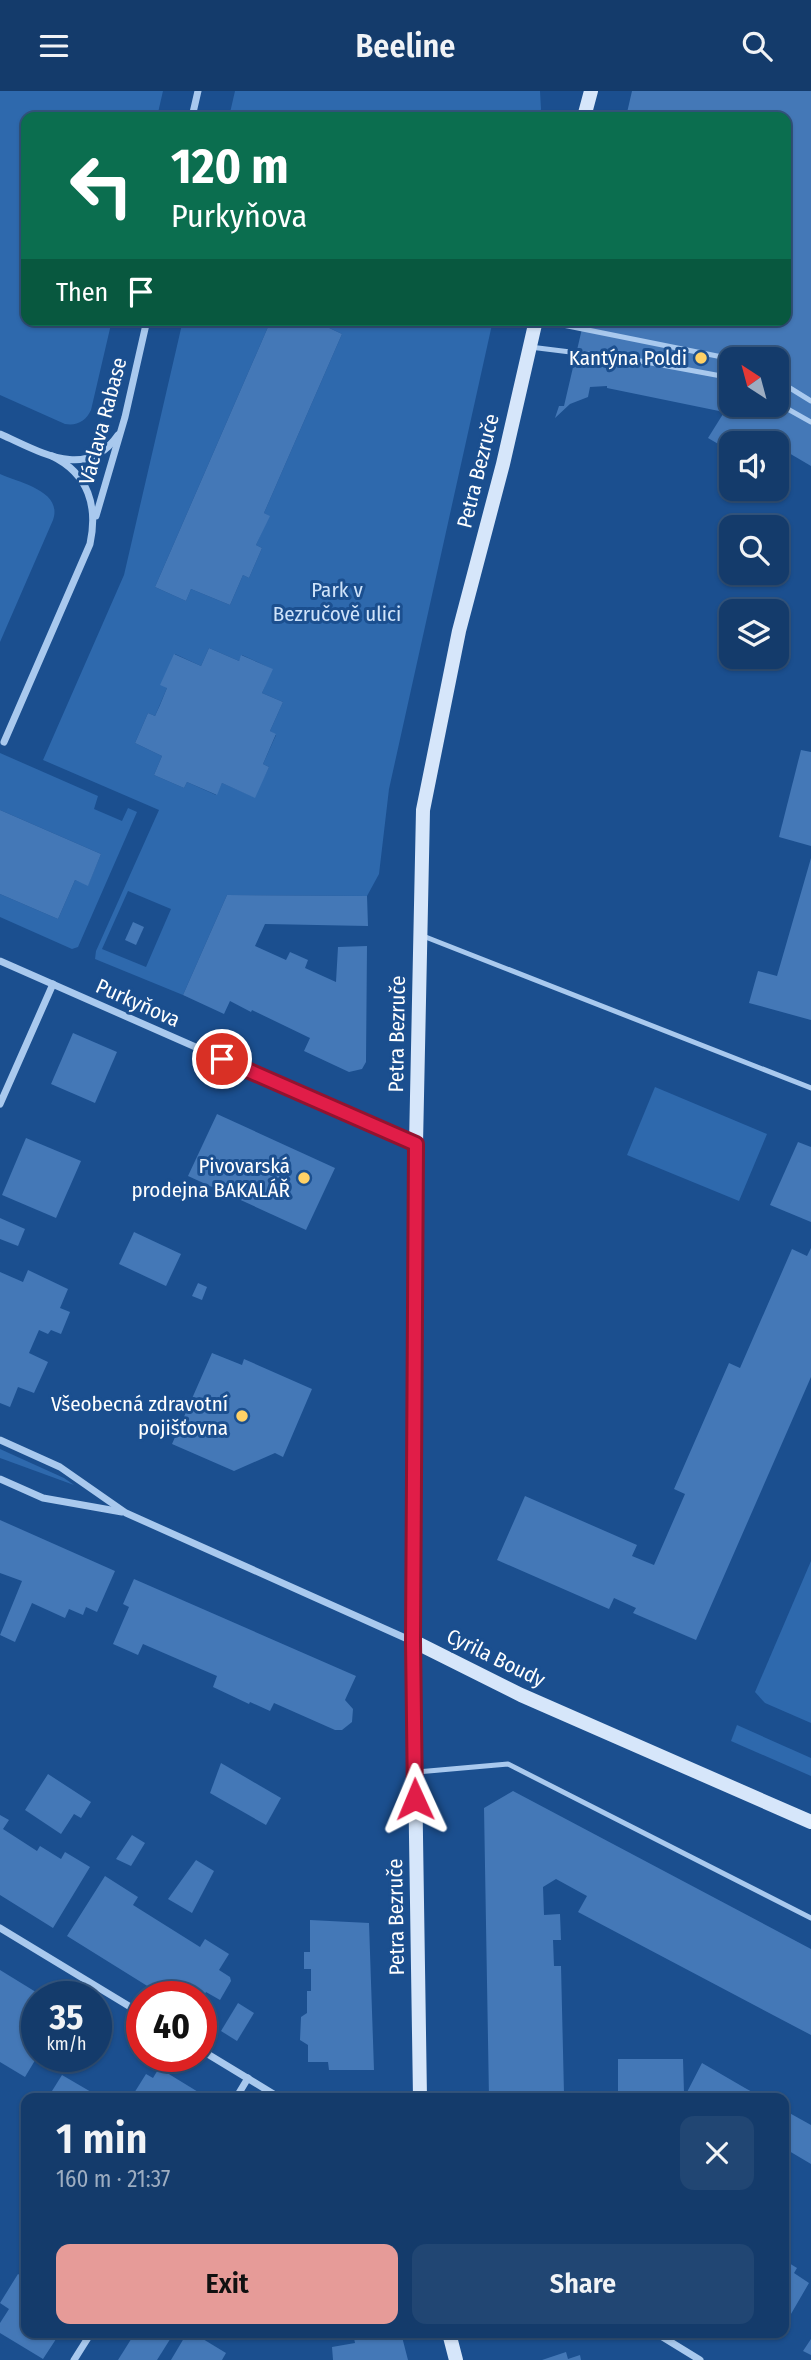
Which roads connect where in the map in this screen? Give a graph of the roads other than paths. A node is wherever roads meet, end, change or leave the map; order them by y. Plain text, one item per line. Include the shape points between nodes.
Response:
1 (198, 91) edge
2 (590, 91) edge
3 (193, 112) edge
4 (585, 112) edge
5 (146, 326) edge
6 (535, 326) edge
7 (567, 326) edge
8 (530, 347) junction
9 (719, 356) edge
10 (719, 376) edge
11 (789, 387) edge
12 (811, 401) edge
13 (789, 410) edge
14 (811, 422) edge
15 (121, 428) junction
16 (0, 433) edge
17 (52, 456) junction
18 (93, 530) junction
19 (4, 742) dead end
20 (419, 935) junction
21 (0, 961) edge
22 (52, 984) junction
23 (811, 1088) edge
24 (0, 1104) edge
25 (416, 1144) junction
26 (0, 1440) edge
27 (0, 1479) edge
28 (126, 1513) junction
29 (413, 1641) junction
30 (415, 1772) junction
31 (811, 1822) edge
32 (811, 1918) edge
33 (0, 1928) edge
34 (126, 2004) edge
35 (217, 2060) edge
36 (248, 2078) junction
37 (239, 2093) edge
38 (272, 2093) edge
39 (420, 2093) edge
40 (88, 2338) edge
41 (450, 2338) edge
42 (664, 2338) edge
43 (74, 2360) edge
44 (456, 2360) edge
45 (700, 2360) edge

1 - 3 street
2 - 4 street
5 - 15 street, Václava Rabase
6 - 8 street, Petra Bezruče
7 - 9 lane
8 - 10 lane
8 - 20 street, Petra Bezruče via 459,631 424,810
11 - 12 lane
13 - 14 lane
15 - 17 street via 108,447 90,458 71,461
15 - 18 street, Václava Rabase
16 - 17 street
17 - 18 street, Václava Rabase via 69,466 88,489
18 - 19 street, Václava Rabase
20 - 23 lane
20 - 25 street, Petra Bezruče
21 - 22 street, Purkyňova
22 - 24 street
22 - 25 street, Purkyňova
25 - 29 street, Petra Bezruče
26 - 28 street, Cyrila Boudy via 60,1467
27 - 28 street, Cyrila Boudy via 43,1498
28 - 29 street, Cyrila Boudy
29 - 30 street, Petra Bezruče
29 - 31 street, Cyrila Boudy via 521,1695
30 - 32 lane via 508,1764
30 - 39 street, Petra Bezruče
33 - 34 street
35 - 36 street
36 - 37 street
36 - 38 street
40 - 43 street
41 - 44 street
42 - 45 street

